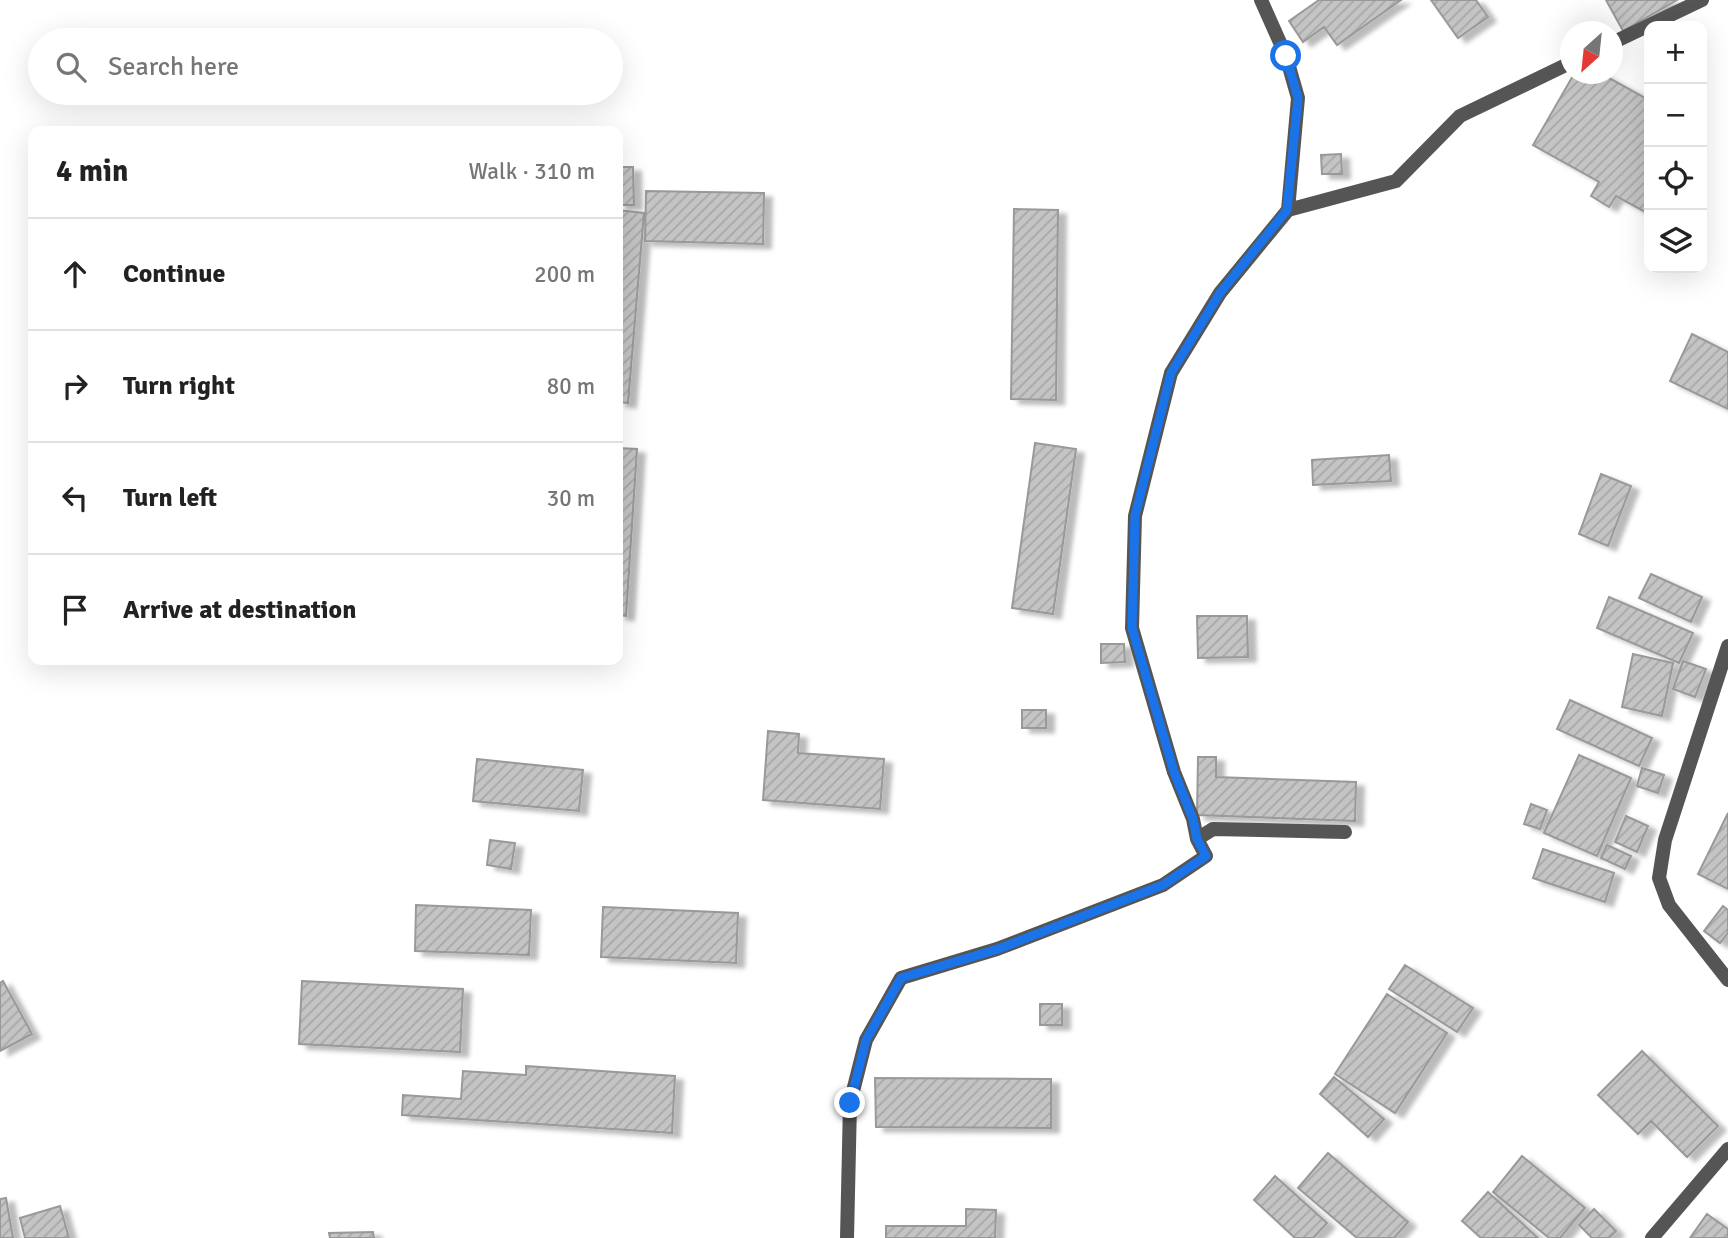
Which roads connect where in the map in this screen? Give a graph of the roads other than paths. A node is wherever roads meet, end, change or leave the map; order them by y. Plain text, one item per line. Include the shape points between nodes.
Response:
1 (1261, 0) edge
2 (1702, 0) edge
3 (1623, 38) edge
4 (1560, 68) edge
5 (1287, 210) junction
6 (1728, 646) edge
7 (1345, 832) dead end
8 (1197, 839) junction
9 (1728, 980) edge
10 (1725, 1159) edge
11 (847, 1238) edge
12 (1652, 1238) edge

1 - 5 street via 1286,56 1298,98
2 - 3 street
4 - 5 street via 1460,116 1396,181
5 - 8 street via 1220,293 1171,373 1135,516 1132,628
6 - 9 street via 1665,840 1659,878 1669,905
7 - 8 street via 1213,829
8 - 11 street via 1206,856 1163,885 998,949 901,978 866,1040 850,1103
10 - 12 street

